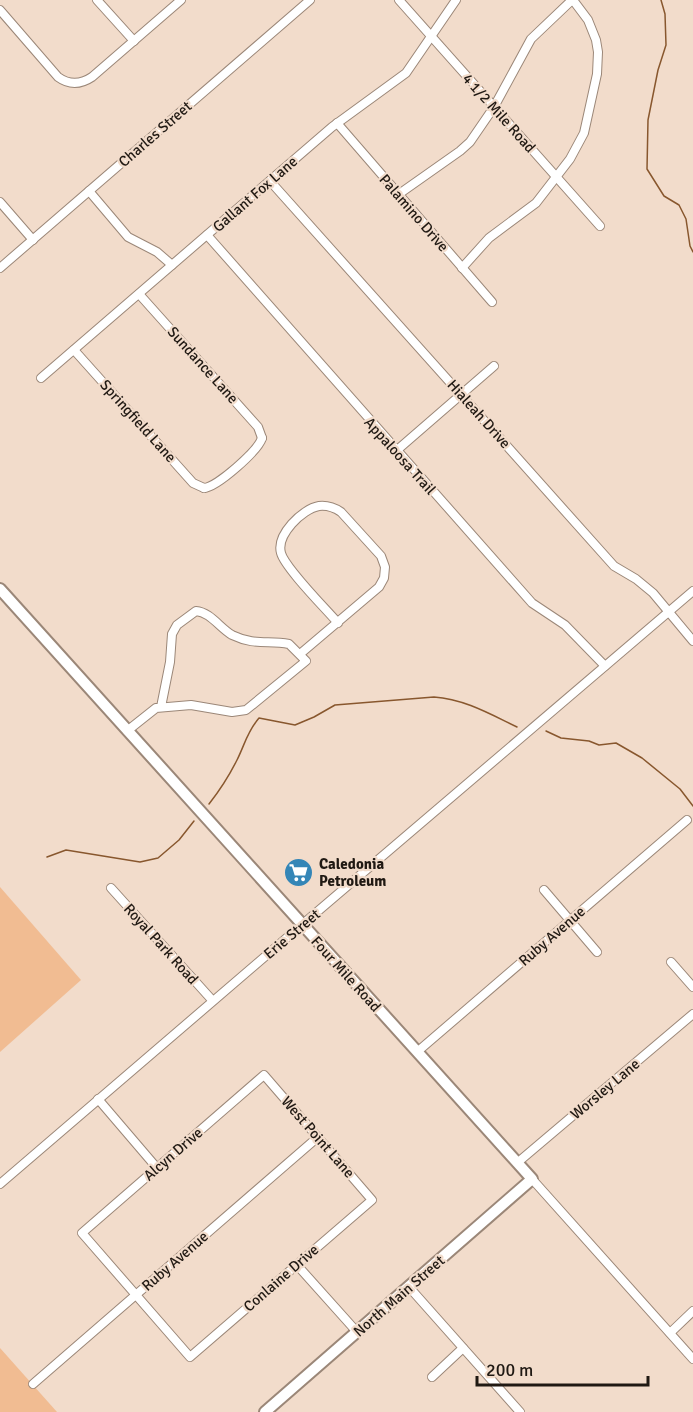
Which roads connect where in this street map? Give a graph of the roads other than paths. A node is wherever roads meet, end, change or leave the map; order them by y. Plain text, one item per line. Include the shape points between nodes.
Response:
1 (97, 0) edge
2 (181, 0) edge
3 (310, 0) edge
4 (399, 0) edge
5 (456, 0) edge
6 (572, 0) edge
7 (0, 10) edge
8 (431, 36) junction
9 (134, 41) junction
10 (494, 107) junction
11 (337, 123) junction
12 (556, 177) junction
13 (270, 180) junction
14 (89, 191) junction
15 (399, 195) junction
16 (0, 202) edge
17 (600, 226) dead end
18 (207, 235) junction
19 (33, 240) junction
20 (172, 265) junction
21 (0, 268) edge
22 (462, 268) junction
23 (139, 294) junction
24 (492, 302) dead end
25 (74, 350) junction
26 (494, 366) dead end
27 (41, 378) dead end
28 (461, 395) junction
29 (396, 451) junction
30 (204, 492) joint
31 (0, 590) edge
32 (693, 591) edge
33 (669, 612) junction
34 (338, 623) junction
35 (693, 641) edge
36 (303, 658) junction
37 (605, 666) junction
38 (161, 707) junction
39 (127, 730) junction
40 (687, 819) dead end
41 (111, 888) dead end
42 (543, 890) dead end
43 (570, 921) junction
44 (302, 926) junction
45 (597, 952) dead end
46 (671, 962) dead end
47 (693, 987) edge
48 (212, 1000) junction
49 (693, 1014) edge
50 (417, 1052) junction
51 (264, 1075) joint
52 (98, 1099) junction
53 (318, 1137) junction
54 (517, 1163) junction
55 (157, 1168) junction
56 (532, 1179) junction
57 (0, 1184) edge
58 (372, 1200) joint
59 (297, 1264) junction
60 (409, 1287) junction
61 (136, 1295) junction
62 (693, 1311) edge
63 (357, 1332) junction
64 (670, 1333) junction
65 (463, 1348) junction
66 (693, 1359) edge
67 (432, 1377) dead end
68 (33, 1384) dead end
69 (265, 1412) edge
70 (520, 1412) edge

1 - 9 street
2 - 9 street
3 - 14 street, Charles Street
4 - 8 street, 4 1/2 Mile Road
5 - 8 street, Gallant Fox Lane
6 - 10 street via 531,39
6 - 12 street via 593,31 598,64 584,133
7 - 9 street via 53,70 70,83 82,83 92,77
8 - 10 street, 4 1/2 Mile Road
8 - 11 street, Gallant Fox Lane via 406,73
10 - 12 street, 4 1/2 Mile Road
10 - 15 street via 460,151
11 - 13 street, Gallant Fox Lane
11 - 15 street, Palamino Drive
12 - 17 street, 4 1/2 Mile Road
12 - 22 street via 536,203 489,238
13 - 18 street, Gallant Fox Lane
13 - 28 street, Hialeah Drive
14 - 19 street, Charles Street
14 - 20 street via 128,237
15 - 22 street, Palamino Drive
16 - 19 street
18 - 20 street, Gallant Fox Lane
18 - 29 street, Appaloosa Trail
19 - 21 street, Charles Street
20 - 23 street, Gallant Fox Lane
22 - 24 street, Palamino Drive
23 - 25 street, Gallant Fox Lane
23 - 30 street, Sundance Lane via 266,439
25 - 27 street, Gallant Fox Lane
25 - 30 street, Springfield Lane
26 - 28 street
28 - 29 street
28 - 33 street, Hialeah Drive via 614,566 644,584
29 - 37 street, Appaloosa Trail via 532,603 565,625
31 - 39 main road, Four Mile Road
32 - 33 street, Erie Street
33 - 35 street, Hialeah Drive
33 - 37 street, Erie Street
34 - 34 street via 379,587 385,567 381,556 341,512 322,506 308,511 285,532 280,549 286,562
34 - 36 street
36 - 38 street via 246,710 232,712 191,705
36 - 38 street via 289,644 241,639 208,615 192,613 172,634 171,662
37 - 44 street, Erie Street
38 - 39 street via 151,710
39 - 44 main road, Four Mile Road
40 - 43 street, Ruby Avenue
41 - 48 street, Royal Park Road
42 - 43 street
43 - 45 street
43 - 50 street, Ruby Avenue
44 - 48 street, Erie Street
44 - 50 main road, Four Mile Road
46 - 47 street
48 - 52 street, Erie Street
49 - 54 street, Worsley Lane
50 - 54 main road, Four Mile Road
51 - 53 street, West Point Lane
51 - 55 street, Alcyn Drive
52 - 55 street
52 - 57 street, Erie Street
53 - 58 street, West Point Lane
53 - 61 street, Ruby Avenue
54 - 56 main road, Four Mile Road
55 - 61 street, Alcyn Drive via 82,1233
56 - 60 main road, North Main Street
56 - 64 street, Four Mile Road
58 - 59 street, Conlaine Drive
59 - 61 street, Conlaine Drive via 190,1357
59 - 63 street
60 - 63 main road, North Main Street
60 - 65 street
61 - 68 street, Ruby Avenue
62 - 64 street
63 - 69 main road, North Main Street
64 - 66 street, Four Mile Road
65 - 67 street
65 - 70 street

